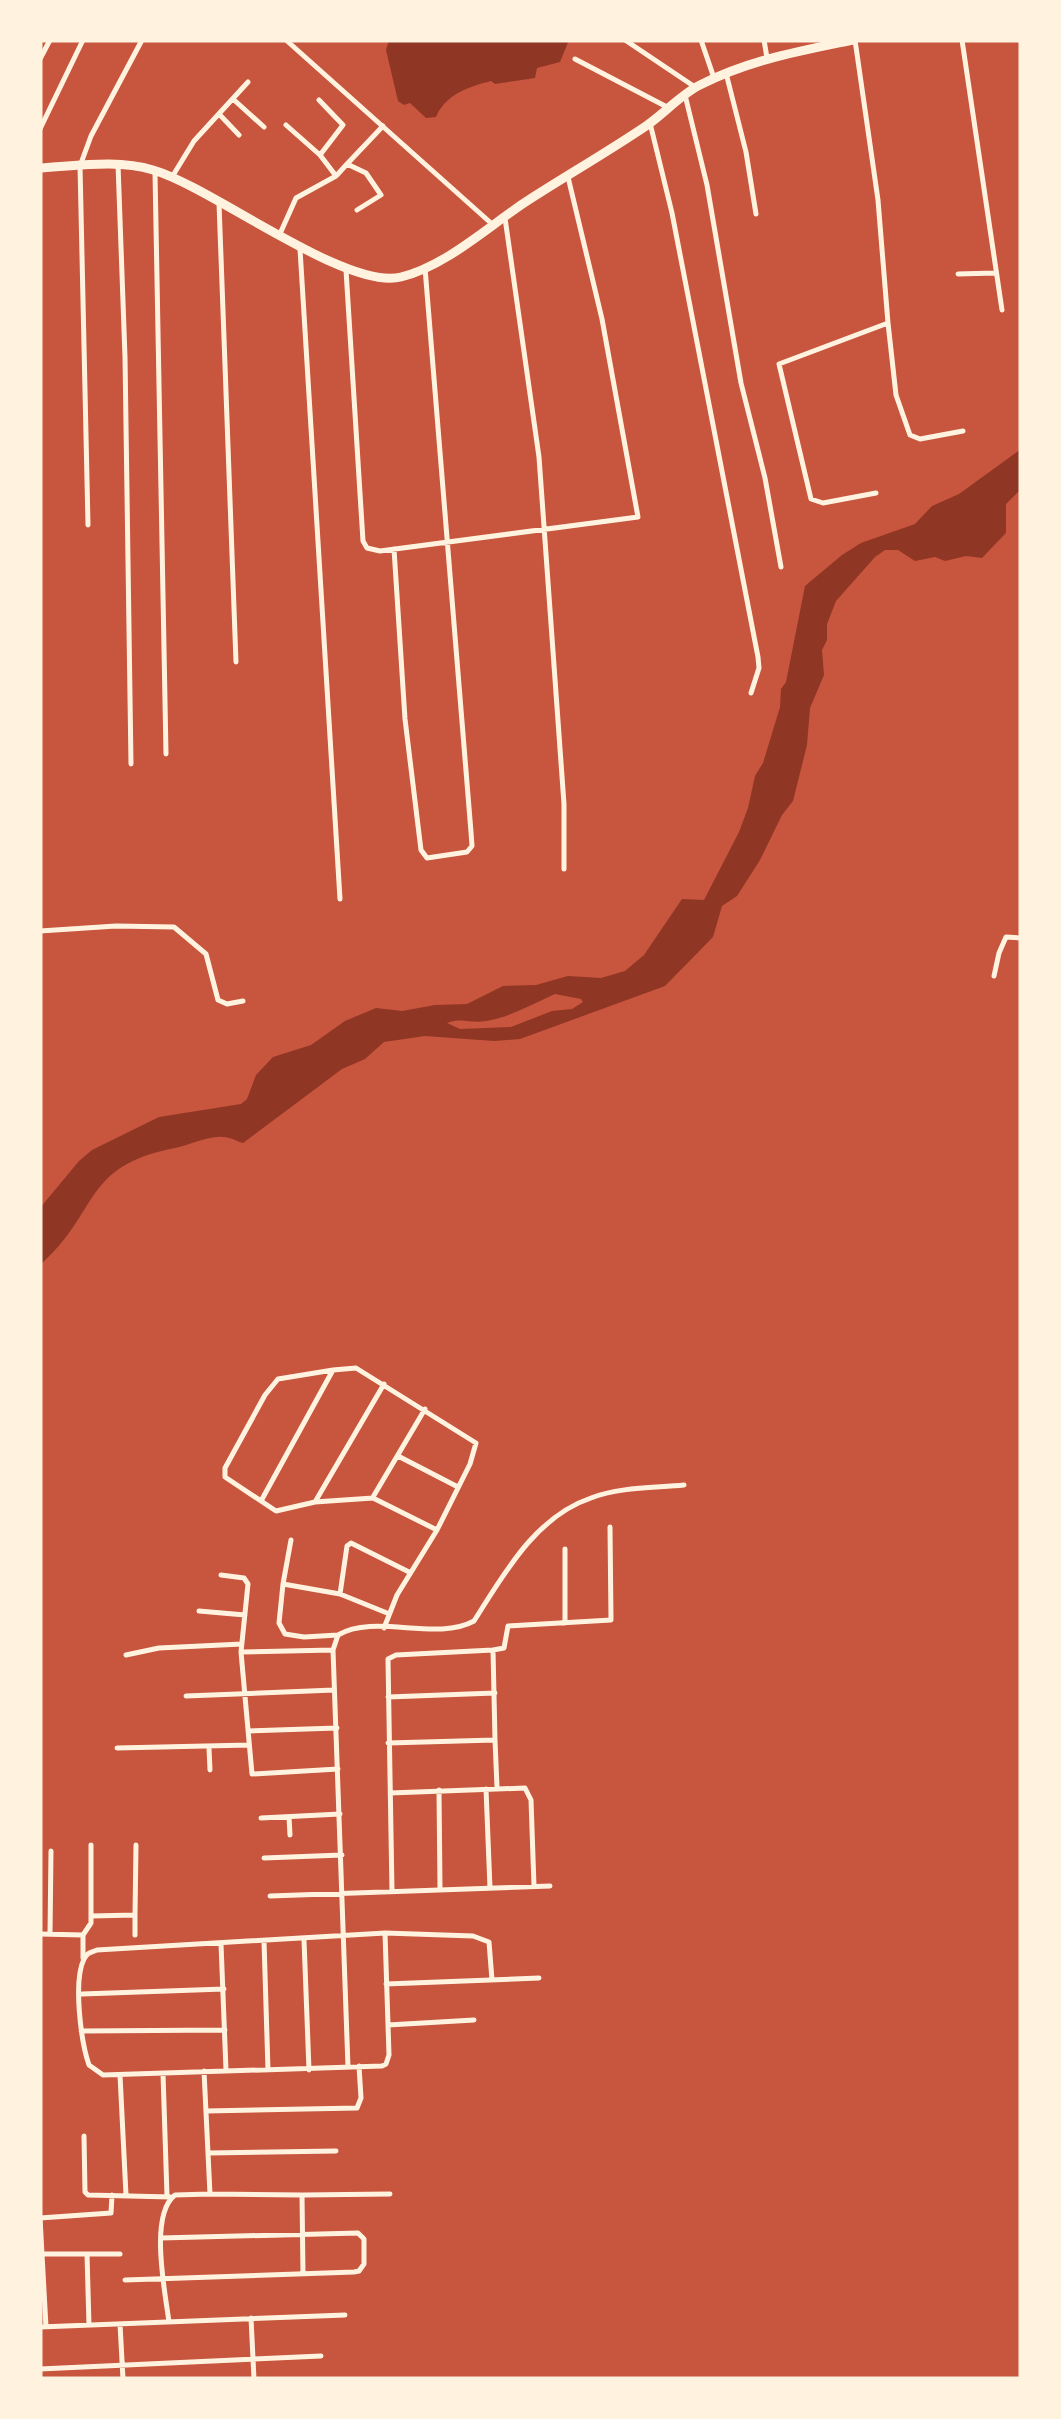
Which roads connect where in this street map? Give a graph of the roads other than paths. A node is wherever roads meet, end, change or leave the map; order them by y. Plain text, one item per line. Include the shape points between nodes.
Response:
1 (50, 40) edge
2 (83, 40) edge
3 (142, 40) edge
4 (286, 40) edge
5 (625, 40) edge
6 (701, 40) edge
7 (764, 40) edge
8 (854, 40) edge
9 (962, 40) edge
10 (767, 58) junction
11 (40, 59) edge
12 (576, 59) dead end
13 (726, 73) junction
14 (714, 78) junction
15 (248, 82) dead end
16 (696, 87) junction
17 (686, 96) junction
18 (233, 99) junction
19 (319, 100) dead end
20 (667, 108) junction
21 (220, 115) junction
22 (650, 123) junction
23 (286, 124) dead end
24 (264, 126) dead end
25 (383, 126) junction
26 (40, 130) edge
27 (239, 135) dead end
28 (320, 156) junction
29 (118, 164) junction
30 (347, 164) junction
31 (80, 166) junction
32 (40, 168) edge
33 (155, 170) junction
34 (336, 176) junction
35 (568, 177) junction
36 (172, 178) junction
37 (219, 203) junction
38 (357, 210) dead end
39 (756, 214) dead end
40 (505, 218) junction
41 (495, 226) junction
42 (279, 237) junction
43 (300, 246) junction
44 (346, 266) junction
45 (425, 268) junction
46 (958, 274) dead end
47 (995, 274) junction
48 (1002, 310) dead end
49 (888, 324) junction
50 (964, 431) dead end
51 (876, 493) dead end
52 (88, 525) dead end
53 (545, 530) junction
54 (450, 542) junction
55 (394, 549) junction
56 (780, 567) dead end
57 (236, 662) dead end
58 (751, 692) dead end
59 (166, 754) dead end
60 (131, 764) dead end
61 (564, 869) dead end
62 (340, 899) dead end
63 (40, 931) edge
64 (1021, 938) edge
65 (994, 976) dead end
66 (243, 1002) dead end
67 (334, 1370) junction
68 (384, 1384) junction
69 (425, 1409) junction
70 (397, 1456) junction
71 (684, 1485) dead end
72 (458, 1487) junction
73 (373, 1498) junction
74 (261, 1501) junction
75 (315, 1502) junction
76 (610, 1527) dead end
77 (436, 1530) junction
78 (290, 1540) dead end
79 (565, 1549) dead end
80 (409, 1572) junction
81 (221, 1575) dead end
82 (283, 1584) junction
83 (340, 1594) junction
84 (199, 1611) dead end
85 (388, 1613) junction
86 (245, 1615) junction
87 (565, 1624) junction
88 (384, 1628) junction
89 (338, 1635) junction
90 (241, 1648) junction
91 (333, 1650) junction
92 (493, 1650) junction
93 (126, 1655) dead end
94 (334, 1690) junction
95 (243, 1692) junction
96 (494, 1693) junction
97 (186, 1696) dead end
98 (386, 1696) junction
99 (338, 1728) junction
100 (248, 1731) junction
101 (495, 1740) junction
102 (388, 1742) junction
103 (249, 1746) junction
104 (117, 1748) dead end
105 (209, 1748) junction
106 (339, 1769) junction
107 (210, 1770) dead end
108 (497, 1787) junction
109 (486, 1788) junction
110 (438, 1790) junction
111 (390, 1793) junction
112 (340, 1814) junction
113 (289, 1817) junction
114 (261, 1818) dead end
115 (290, 1835) dead end
116 (91, 1845) dead end
117 (136, 1845) dead end
118 (51, 1851) dead end
119 (342, 1855) junction
120 (264, 1858) dead end
121 (534, 1886) junction
122 (550, 1886) dead end
123 (440, 1888) junction
124 (490, 1888) junction
125 (392, 1892) junction
126 (344, 1893) junction
127 (270, 1896) dead end
128 (135, 1915) junction
129 (91, 1916) junction
130 (385, 1933) junction
131 (40, 1934) edge
132 (50, 1934) junction
133 (83, 1934) junction
134 (135, 1935) dead end
135 (343, 1937) junction
136 (304, 1940) junction
137 (264, 1941) junction
138 (220, 1944) junction
139 (83, 1961) junction
140 (539, 1978) dead end
141 (492, 1980) junction
142 (386, 1984) junction
143 (224, 1989) junction
144 (80, 1994) junction
145 (474, 2020) dead end
146 (388, 2025) junction
147 (225, 2030) junction
148 (81, 2031) junction
149 (360, 2066) junction
150 (348, 2067) junction
151 (226, 2070) junction
152 (268, 2070) junction
153 (310, 2070) junction
154 (204, 2071) junction
155 (120, 2074) junction
156 (163, 2074) junction
157 (206, 2111) junction
158 (84, 2136) dead end
159 (336, 2151) dead end
160 (208, 2154) junction
161 (126, 2194) junction
162 (210, 2194) junction
163 (302, 2194) junction
164 (390, 2194) dead end
165 (112, 2196) junction
166 (170, 2197) junction
167 (40, 2218) edge
168 (302, 2234) junction
169 (162, 2238) junction
170 (88, 2254) junction
171 (120, 2254) dead end
172 (41, 2259) edge
173 (303, 2274) junction
174 (162, 2276) junction
175 (124, 2280) dead end
176 (42, 2301) edge
177 (345, 2315) dead end
178 (251, 2318) junction
179 (169, 2322) junction
180 (120, 2324) junction
181 (89, 2325) junction
182 (43, 2327) edge
183 (321, 2356) dead end
184 (253, 2359) junction
185 (122, 2366) junction
186 (40, 2369) edge
187 (123, 2379) edge
188 (254, 2379) edge

1 - 11 street
2 - 26 street
3 - 31 street
4 - 25 street
5 - 16 street
6 - 14 street
7 - 10 street
8 - 10 main road
8 - 49 street
9 - 47 street
10 - 13 main road
12 - 20 street
13 - 14 main road
13 - 39 street
14 - 16 main road
15 - 18 street
16 - 17 main road
17 - 20 main road
17 - 56 street
18 - 21 street
18 - 24 street
19 - 28 street via 343,125
20 - 22 main road
21 - 27 street
21 - 36 street
22 - 35 main road
22 - 58 street via 758,657
23 - 28 street
25 - 30 street
25 - 41 street
28 - 34 street
29 - 31 main road
29 - 33 main road
29 - 60 street
30 - 34 street
30 - 38 street via 366,174 381,195
31 - 32 main road
31 - 52 street
33 - 36 main road
33 - 59 street
34 - 42 street via 296,198
35 - 40 main road
35 - 53 street via 638,517
36 - 37 main road
37 - 42 main road
37 - 57 street
40 - 41 main road
40 - 53 street
41 - 45 main road
42 - 43 main road
43 - 44 main road
43 - 62 street
44 - 45 main road via 388,279
44 - 55 street via 363,542 374,552
45 - 54 street
46 - 47 street
47 - 48 street
49 - 50 street via 896,395 910,436
49 - 51 street via 779,364 811,499 823,503
53 - 54 street
53 - 61 street
54 - 55 street
54 - 55 street via 472,846 430,858 421,850 404,719
63 - 66 street via 174,927 206,954 218,1000
64 - 65 street via 1006,937
67 - 68 street via 356,1368
67 - 74 street
67 - 74 street via 285,1376 265,1395 224,1472
68 - 69 street
68 - 75 street
69 - 70 street
69 - 72 street via 476,1443
70 - 72 street
70 - 73 street
71 - 88 street via 589,1498 557,1517 522,1551 468,1624
72 - 77 street
73 - 75 street
73 - 77 street
74 - 75 street via 281,1512
76 - 87 street via 613,1616
77 - 80 street
78 - 82 street
79 - 87 street
80 - 83 street via 348,1544
80 - 85 street
81 - 86 street via 246,1580
82 - 83 street
82 - 89 street via 279,1623 285,1634
83 - 85 street
84 - 86 street
85 - 88 street
86 - 90 street
87 - 92 street via 508,1626 504,1648
88 - 89 street
89 - 91 street
90 - 91 street
90 - 93 street via 158,1648
90 - 95 street
91 - 94 street
92 - 96 street
92 - 98 street via 391,1657
94 - 95 street
94 - 99 street
95 - 97 street
95 - 100 street
96 - 98 street
96 - 101 street
98 - 102 street
99 - 100 street
99 - 106 street
100 - 103 street
101 - 102 street
101 - 108 street
102 - 111 street
103 - 105 street
103 - 106 street via 252,1774
104 - 105 street
105 - 107 street
106 - 112 street
108 - 109 street
108 - 121 street via 528,1790
109 - 110 street
109 - 124 street
110 - 111 street
110 - 123 street
111 - 125 street
112 - 113 street
112 - 119 street
113 - 114 street
113 - 115 street
116 - 129 street
117 - 128 street
118 - 132 street
119 - 120 street
119 - 126 street
121 - 122 street
121 - 124 street
123 - 124 street
123 - 125 street
125 - 126 street
126 - 127 street
126 - 135 street
128 - 129 street
128 - 134 street
129 - 133 street
130 - 135 street
130 - 141 street via 486,1939
130 - 142 street
131 - 132 street
132 - 133 street
133 - 139 street
135 - 136 street
135 - 150 street
136 - 137 street
136 - 153 street
137 - 138 street
137 - 152 street
138 - 139 street via 97,1950
138 - 143 street
139 - 144 street
140 - 141 street
141 - 142 street
142 - 146 street
143 - 144 street
143 - 147 street
144 - 148 street
145 - 146 street
146 - 149 street via 386,2064
147 - 148 street
147 - 151 street
148 - 155 street via 88,2065 104,2076
149 - 150 street
149 - 157 street via 357,2108
150 - 153 street
151 - 152 street
151 - 154 street
152 - 153 street
154 - 156 street
154 - 157 street
155 - 156 street
155 - 161 street
156 - 166 street
157 - 160 street
158 - 165 street via 85,2192
159 - 160 street
160 - 162 street
161 - 165 street
161 - 166 street
162 - 163 street
162 - 166 street
163 - 164 street
163 - 168 street
165 - 167 street via 112,2212
166 - 169 street via 162,2211
167 - 172 street
168 - 169 street
168 - 173 street
168 - 173 street via 358,2233 365,2242 359,2271
169 - 174 street
170 - 171 street
170 - 172 street
170 - 181 street
172 - 176 street
173 - 174 street
174 - 175 street
174 - 179 street
176 - 182 street
177 - 178 street
178 - 179 street
178 - 184 street
179 - 180 street
180 - 181 street
180 - 185 street
181 - 182 street
183 - 184 street
184 - 185 street
184 - 188 street
185 - 186 street
185 - 187 street

